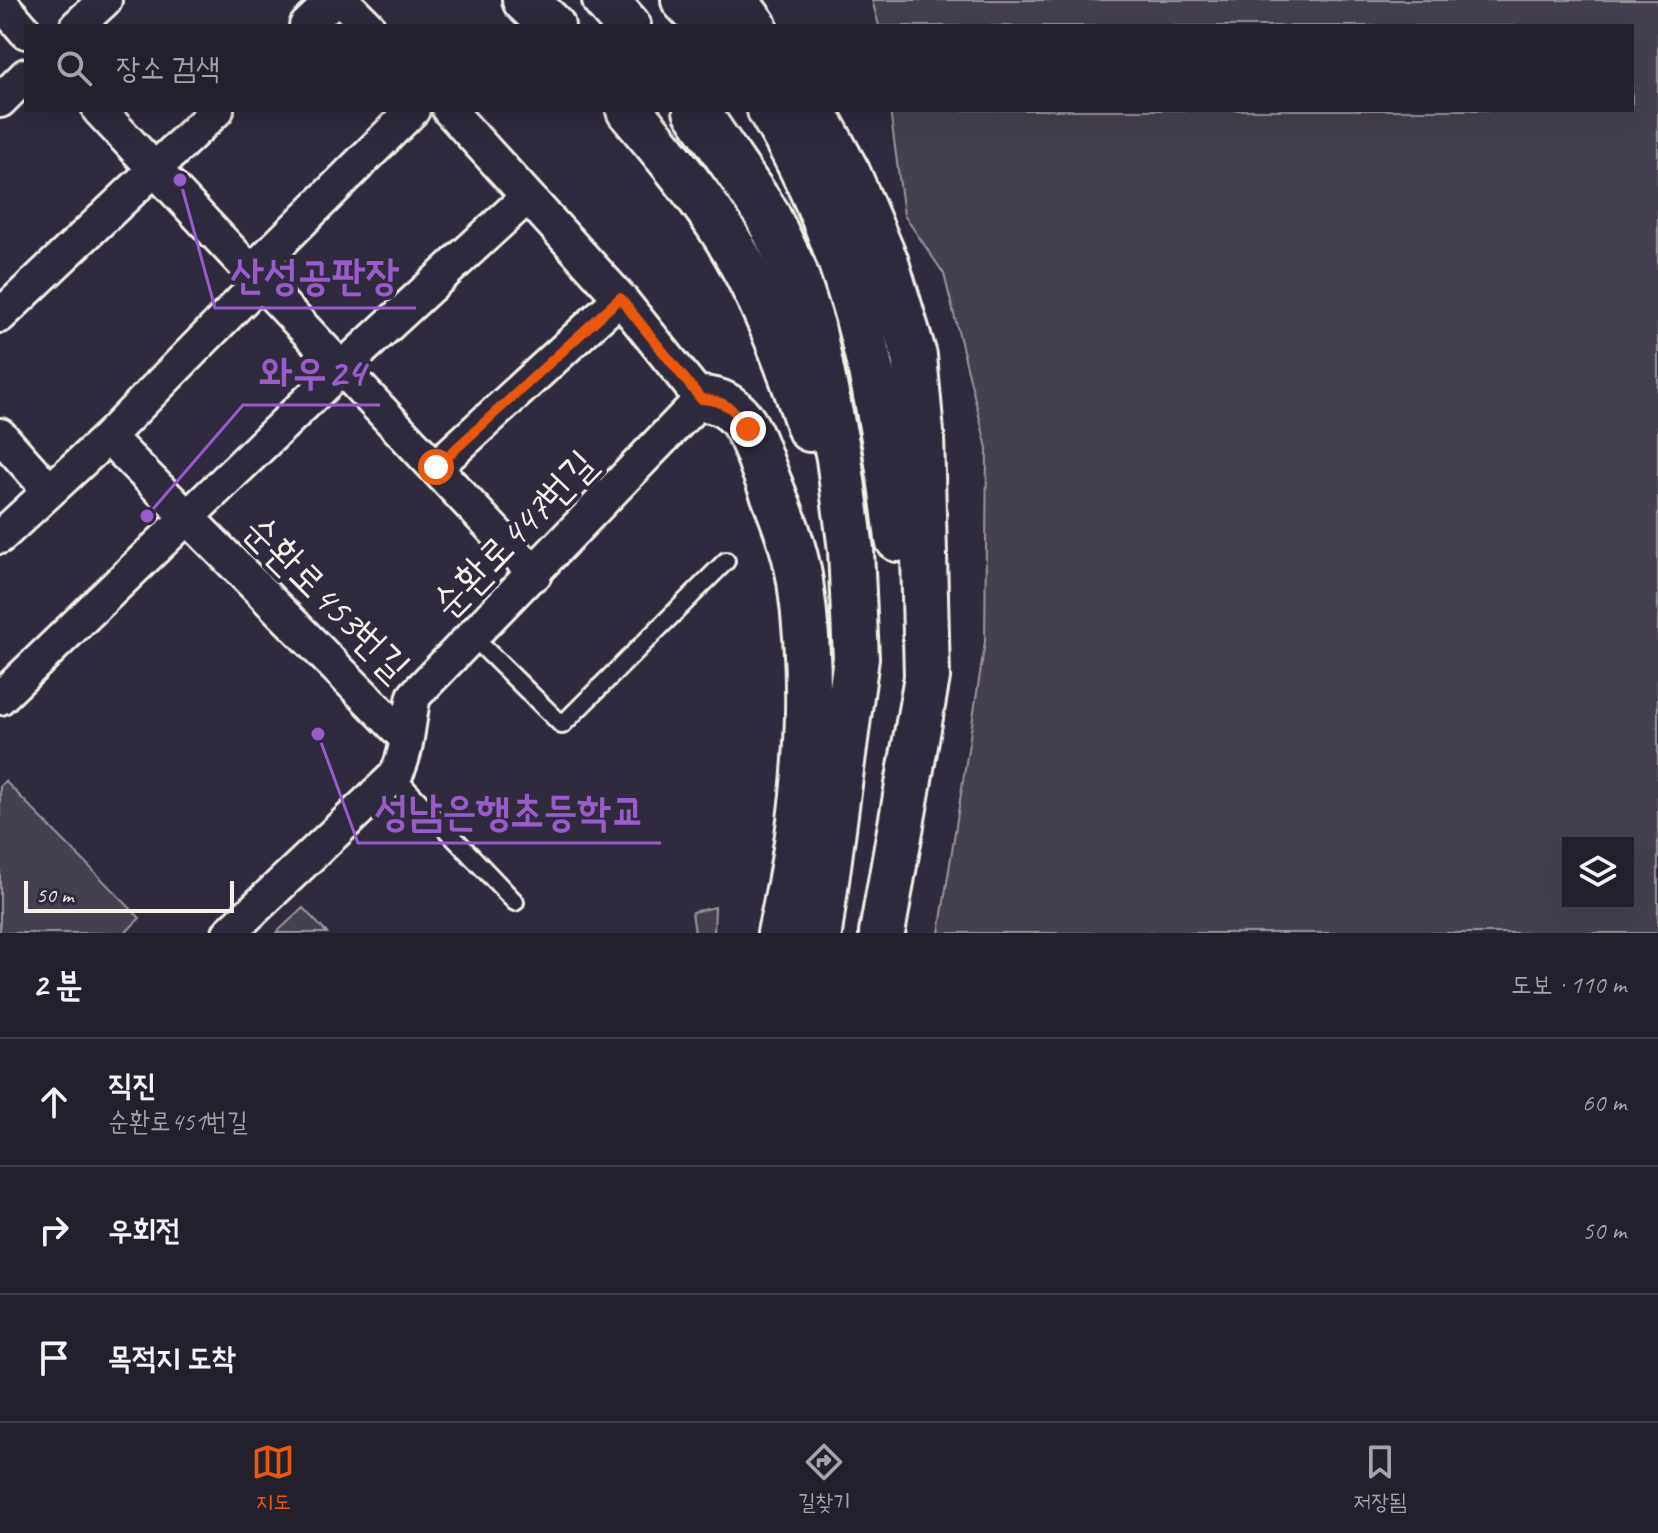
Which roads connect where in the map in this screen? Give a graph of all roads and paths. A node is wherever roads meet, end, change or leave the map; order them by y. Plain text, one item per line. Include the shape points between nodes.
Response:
1 (105, 0) edge
2 (333, 0) edge
3 (342, 0) edge
4 (525, 0) edge
5 (605, 0) edge
6 (684, 0) edge
7 (735, 0) edge
8 (0, 2) edge
9 (79, 24) edge
10 (308, 24) edge
11 (366, 24) edge
12 (550, 24) edge
13 (626, 24) edge
14 (707, 24) edge
15 (753, 24) edge
16 (24, 30) edge
17 (24, 77) edge
18 (0, 101) edge
19 (101, 112) edge
20 (215, 112) edge
21 (411, 112) edge
22 (451, 112) edge
23 (631, 112) edge
24 (697, 112) edge
25 (771, 112) edge
26 (814, 112) edge
27 (155, 169) junction
28 (526, 198) junction
29 (257, 276) junction
30 (620, 298) junction
31 (0, 316) edge
32 (342, 368) junction
33 (701, 399) junction
34 (0, 435) edge
35 (108, 437) junction
36 (436, 467) junction
37 (49, 490) junction
38 (190, 518) junction
39 (847, 520) junction
40 (0, 537) edge
41 (726, 561) dead end
42 (535, 574) junction
43 (473, 637) junction
44 (0, 698) edge
45 (404, 736) junction
46 (395, 776) junction
47 (895, 845) junction
48 (515, 902) dead end
49 (229, 933) edge
50 (780, 933) edge
51 (819, 933) edge
52 (882, 933) edge

1 - 9 street
2 - 10 street
3 - 11 street
4 - 12 main road
5 - 13 main road
6 - 14 main road
7 - 15 main road
8 - 16 street
17 - 18 street
19 - 27 street
20 - 27 street
21 - 29 street
22 - 28 street
23 - 39 main road via 720,227 747,274
24 - 39 main road via 766,213 794,270 815,341
25 - 47 main road via 799,158 835,244 869,351 889,455 904,647
26 - 47 main road via 886,263 914,356 927,677
27 - 29 street
27 - 31 street
28 - 30 street
28 - 32 street, 순환로453번길
29 - 32 street
29 - 35 street
30 - 33 street
30 - 36 street
32 - 36 street
32 - 38 street, 순환로453번길
33 - 42 street, 순환로447번길
33 - 50 main road via 734,409 748,429 787,529 800,579 808,673 802,823
34 - 37 street
35 - 37 street
35 - 38 street
36 - 42 street
37 - 40 street
38 - 44 street, 순환로453번길
38 - 45 street, 순환로453번길
39 - 51 main road via 856,658
41 - 43 lane via 562,725
42 - 43 street, 순환로447번길
43 - 45 street, 순환로447번길 via 414,696
45 - 46 street, 순환로447번길 via 403,762
46 - 48 lane
46 - 49 street
47 - 52 main road

